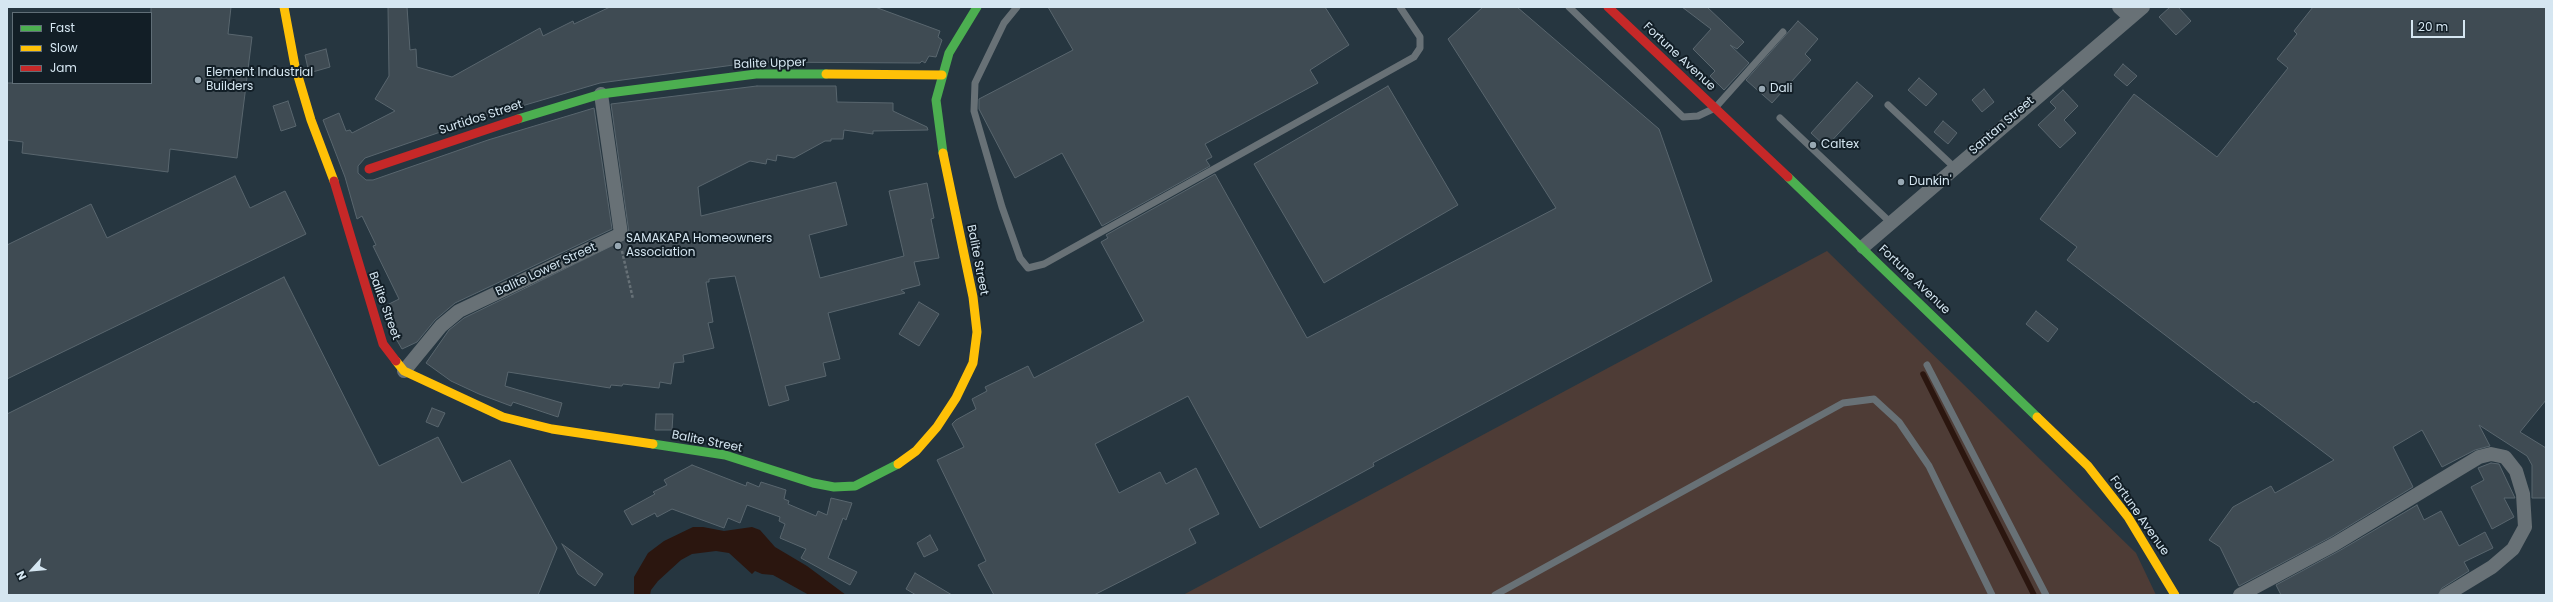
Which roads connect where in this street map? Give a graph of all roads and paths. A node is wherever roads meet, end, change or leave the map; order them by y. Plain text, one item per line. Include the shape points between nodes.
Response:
1 (284, 7) edge
2 (977, 7) edge
3 (1017, 7) edge
4 (1400, 7) edge
5 (1569, 7) edge
6 (1608, 7) edge
7 (2119, 7) edge
8 (2143, 7) edge
9 (2130, 17) junction
10 (1783, 32) dead end
11 (942, 75) junction
12 (601, 94) junction
13 (1888, 104) dead end
14 (1715, 108) junction
15 (1780, 118) dead end
16 (1955, 168) junction
17 (369, 169) dead end
18 (1891, 223) junction
19 (621, 234) junction
20 (1863, 247) junction
21 (633, 299) dead end
22 (1927, 365) dead end
23 (404, 370) junction
24 (1495, 595) edge
25 (1992, 595) edge
26 (2046, 595) edge
27 (2175, 595) edge
28 (2240, 595) edge
29 (2446, 595) edge

1 - 23 main road, Balite Street via 295,66 310,120 334,182 371,308 383,344
2 - 11 main road, Balite Street via 949,54
3 - 4 lane via 1004,23 975,83 974,111 1002,207 1020,258 1028,268 1044,264 1414,57 1420,48 1420,37
5 - 14 lane via 1683,117 1690,118
6 - 14 main road, Fortune Avenue
7 - 9 street
8 - 9 street, Santan Street
9 - 16 street, Santan Street
10 - 14 lane
11 - 12 main road, Balite Upper via 756,74
11 - 23 main road, Balite Street via 936,100 940,137 973,297 976,340 973,363 956,398 937,427 916,451 888,471 855,486 834,487 813,483 725,455 552,429 503,417
12 - 17 main road, Surtidos Street via 499,124
12 - 19 street
13 - 16 lane
14 - 20 main road, Fortune Avenue
15 - 18 lane
16 - 18 street, Santan Street
18 - 20 street, Santan Street
19 - 21 path
19 - 23 street, Balite Lower Street via 459,311 440,326
20 - 27 main road, Fortune Avenue via 2088,466 2128,517
22 - 26 lane
24 - 25 lane via 1844,403 1874,399 1899,422 1929,466
28 - 29 street via 2335,544 2479,457 2491,454 2504,457 2516,471 2521,488 2525,527 2513,549 2492,567

